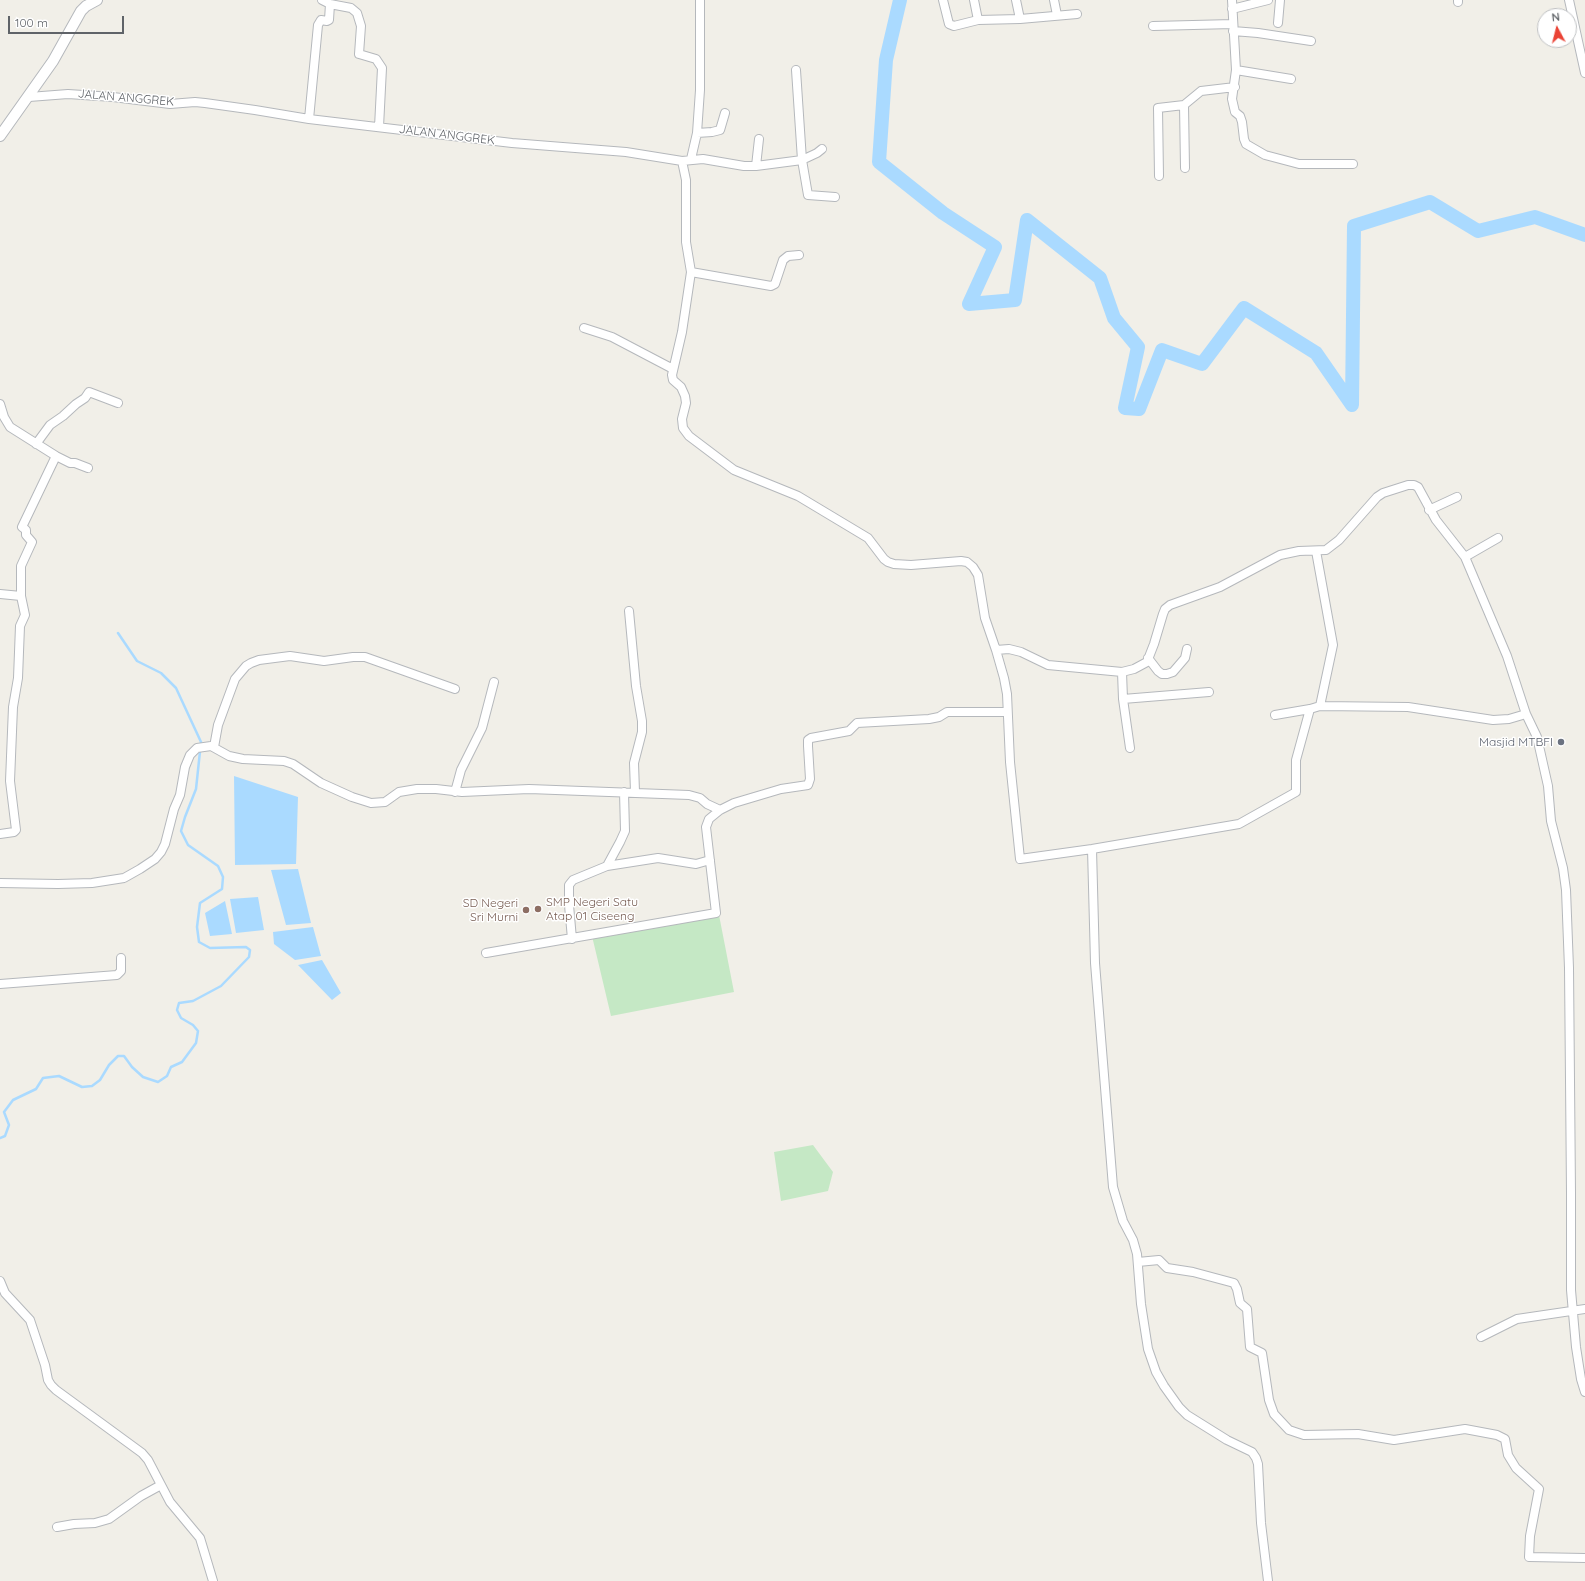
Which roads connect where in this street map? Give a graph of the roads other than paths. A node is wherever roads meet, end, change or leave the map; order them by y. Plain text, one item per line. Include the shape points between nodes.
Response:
1 (322, 0) edge
2 (700, 0) edge
3 (943, 0) edge
4 (974, 0) edge
5 (1016, 0) edge
6 (1054, 0) edge
7 (1232, 0) edge
8 (1268, 0) edge
9 (1280, 0) edge
10 (1569, 0) edge
11 (94, 1) edge
12 (330, 4) junction
13 (1232, 9) junction
14 (1077, 14) dead end
15 (1056, 15) junction
16 (1020, 19) junction
17 (978, 20) junction
18 (1278, 23) dead end
19 (1153, 26) dead end
20 (1233, 27) junction
21 (1311, 40) dead end
22 (796, 70) dead end
23 (1236, 70) junction
24 (1585, 73) edge
25 (1291, 80) dead end
26 (1235, 87) junction
27 (29, 97) junction
28 (1184, 105) junction
29 (725, 113) dead end
30 (309, 119) junction
31 (379, 127) junction
32 (697, 134) junction
33 (0, 136) edge
34 (759, 139) dead end
35 (822, 149) dead end
36 (691, 160) junction
37 (802, 160) junction
38 (682, 161) junction
39 (1353, 164) dead end
40 (756, 166) junction
41 (1185, 168) dead end
42 (1159, 176) dead end
43 (835, 196) dead end
44 (798, 255) dead end
45 (691, 272) junction
46 (584, 328) dead end
47 (673, 369) junction
48 (118, 403) dead end
49 (0, 404) edge
50 (36, 444) junction
51 (56, 456) junction
52 (88, 468) dead end
53 (1457, 497) dead end
54 (1430, 510) junction
55 (1498, 538) dead end
56 (1316, 552) junction
57 (1464, 557) junction
58 (0, 594) edge
59 (22, 596) junction
60 (629, 611) dead end
61 (1187, 649) dead end
62 (996, 650) junction
63 (1148, 658) junction
64 (1122, 672) junction
65 (494, 682) dead end
66 (455, 689) dead end
67 (1209, 692) dead end
68 (1123, 699) junction
69 (1320, 706) junction
70 (1310, 709) junction
71 (1007, 712) junction
72 (1526, 714) junction
73 (1275, 715) dead end
74 (212, 746) junction
75 (1130, 748) dead end
76 (455, 792) junction
77 (624, 792) junction
78 (635, 792) junction
79 (720, 810) junction
80 (0, 834) edge
81 (1092, 849) junction
82 (710, 860) junction
83 (607, 866) junction
84 (0, 883) edge
85 (572, 939) junction
86 (486, 953) dead end
87 (121, 958) dead end
88 (0, 984) edge
89 (1138, 1262) junction
90 (0, 1282) edge
91 (1585, 1309) edge
92 (1572, 1310) junction
93 (1481, 1337) dead end
94 (1585, 1392) edge
95 (161, 1485) junction
96 (57, 1527) dead end
97 (1585, 1558) edge
98 (213, 1581) edge
99 (1268, 1581) edge

1 - 12 street
2 - 32 street via 700,96
3 - 17 street via 950,24 954,26
4 - 17 street
5 - 16 street
6 - 15 street
7 - 13 street
8 - 13 street
9 - 18 street
10 - 24 street
11 - 27 street via 81,11
12 - 30 street via 328,20 321,20 318,25
12 - 31 street via 350,8 357,14 361,26 359,54 376,59 382,68
13 - 20 street
14 - 15 street
15 - 16 street
16 - 17 street
19 - 20 street
20 - 21 street
20 - 23 street
22 - 37 street
23 - 25 street
23 - 26 street
26 - 28 street via 1201,91
26 - 39 street via 1233,105 1242,122 1246,144 1265,155 1299,164
27 - 30 street, JALAN ANGGREK via 68,94 170,104 200,102
27 - 33 street
28 - 41 street
28 - 42 street via 1158,108
29 - 32 street via 720,130
30 - 31 street, JALAN ANGGREK
31 - 38 street, JALAN ANGGREK via 512,143 626,152
32 - 36 street
34 - 40 street
35 - 37 street, JALAN ANGGREK
36 - 38 street, JALAN ANGGREK
36 - 40 street, JALAN ANGGREK via 703,159
37 - 40 street, JALAN ANGGREK
37 - 43 street via 808,195
38 - 45 street via 686,180 686,242
44 - 45 street via 788,256 783,260 775,284 770,286
45 - 47 street via 682,332
46 - 47 street via 612,337
47 - 62 street via 674,380 685,396 682,423 685,432 734,470 808,501 868,538 888,562 970,563 978,575 985,618
48 - 50 street via 89,392 50,425
49 - 50 street via 8,425
50 - 51 street
51 - 52 street
51 - 59 street via 22,527 32,542 21,566
53 - 54 street
54 - 56 street via 1418,487 1414,485 1408,484 1383,493 1330,548
54 - 57 street
55 - 57 street
56 - 63 street via 1299,551 1280,555 1220,587 1170,605 1165,609
56 - 69 street via 1333,645
57 - 72 street via 1507,656
58 - 59 street
59 - 80 street via 25,615 20,626 10,776 16,830
60 - 78 street via 642,721 642,732 634,763
61 - 63 street via 1185,658 1173,672 1167,674 1158,671
62 - 64 street via 1009,649 1021,652 1048,665
62 - 71 street via 1007,694
63 - 64 street via 1147,662
64 - 68 street
65 - 76 street via 482,728 461,770
66 - 74 street via 365,657 324,661 290,656 259,660 246,666 235,679
67 - 68 street
68 - 75 street
69 - 70 street
69 - 72 street via 1408,707 1493,720
70 - 73 street
70 - 81 street via 1296,760 1296,792 1239,824
71 - 79 street via 947,712 929,719 857,723 849,731 811,738 808,740 808,785 781,789
71 - 81 street via 1020,859
72 - 92 street via 1537,737 1566,890
74 - 76 street via 228,756 293,764 321,783 371,803 385,802 394,794 404,791 432,789
74 - 84 street via 197,748 190,754 165,844 155,859 140,869 124,878 92,883
76 - 77 street via 529,789
77 - 78 street
77 - 83 street via 624,831
78 - 79 street via 695,796
79 - 82 street via 709,819 706,827
81 - 89 street via 1095,963 1113,1187
82 - 83 street via 696,864 658,858
82 - 85 street via 716,913
83 - 85 street via 573,880 569,885
85 - 86 street
87 - 88 street via 121,971 117,975
89 - 97 street via 1160,1260 1167,1268 1234,1283 1240,1303 1247,1308 1250,1347 1262,1353 1269,1400 1274,1414 1289,1430 1304,1434 1358,1434 1394,1440 1465,1428 1497,1435 1506,1439 1508,1455 1516,1468 1539,1489 1530,1530 1529,1557
89 - 99 street via 1146,1340 1164,1386 1187,1415 1252,1452 1256,1458
90 - 95 street via 5,1294 30,1320 51,1385 142,1453
91 - 92 street
92 - 93 street via 1517,1319
92 - 94 street
95 - 96 street via 109,1519
95 - 98 street via 170,1502 200,1538

